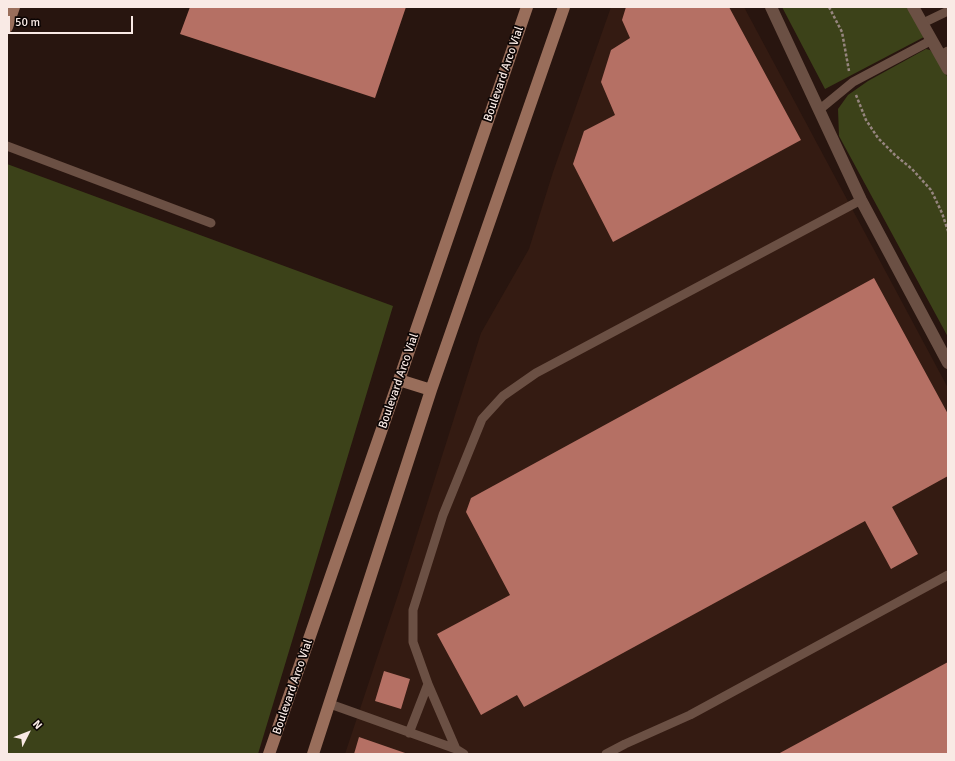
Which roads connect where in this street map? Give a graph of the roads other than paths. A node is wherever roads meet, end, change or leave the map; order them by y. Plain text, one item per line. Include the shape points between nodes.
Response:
1 (14, 7) edge
2 (527, 7) edge
3 (564, 7) edge
4 (771, 7) edge
5 (913, 7) edge
6 (948, 11) edge
7 (924, 23) junction
8 (7, 28) edge
9 (932, 40) junction
10 (944, 53) edge
11 (948, 69) edge
12 (819, 110) junction
13 (7, 146) edge
14 (861, 200) junction
15 (211, 223) dead end
16 (948, 363) edge
17 (399, 380) junction
18 (431, 390) junction
19 (948, 575) edge
20 (428, 684) junction
21 (330, 704) junction
22 (409, 733) junction
23 (456, 749) junction
24 (269, 754) edge
25 (313, 754) edge
26 (464, 754) edge
27 (606, 754) edge

1 - 8 street
2 - 17 street, Boulevard Arco Vial
3 - 18 street
4 - 12 street
5 - 7 street
6 - 7 lane
7 - 9 street
9 - 10 street
9 - 12 lane via 853,82
10 - 11 street
12 - 14 street
13 - 15 lane
14 - 16 street
14 - 20 lane via 536,373 503,396 482,419 443,515 413,610 413,642
17 - 18 street
17 - 24 street, Boulevard Arco Vial
18 - 21 street
19 - 27 lane via 690,715
20 - 22 lane
20 - 23 lane
21 - 22 lane
21 - 25 street
22 - 23 lane
23 - 26 lane

